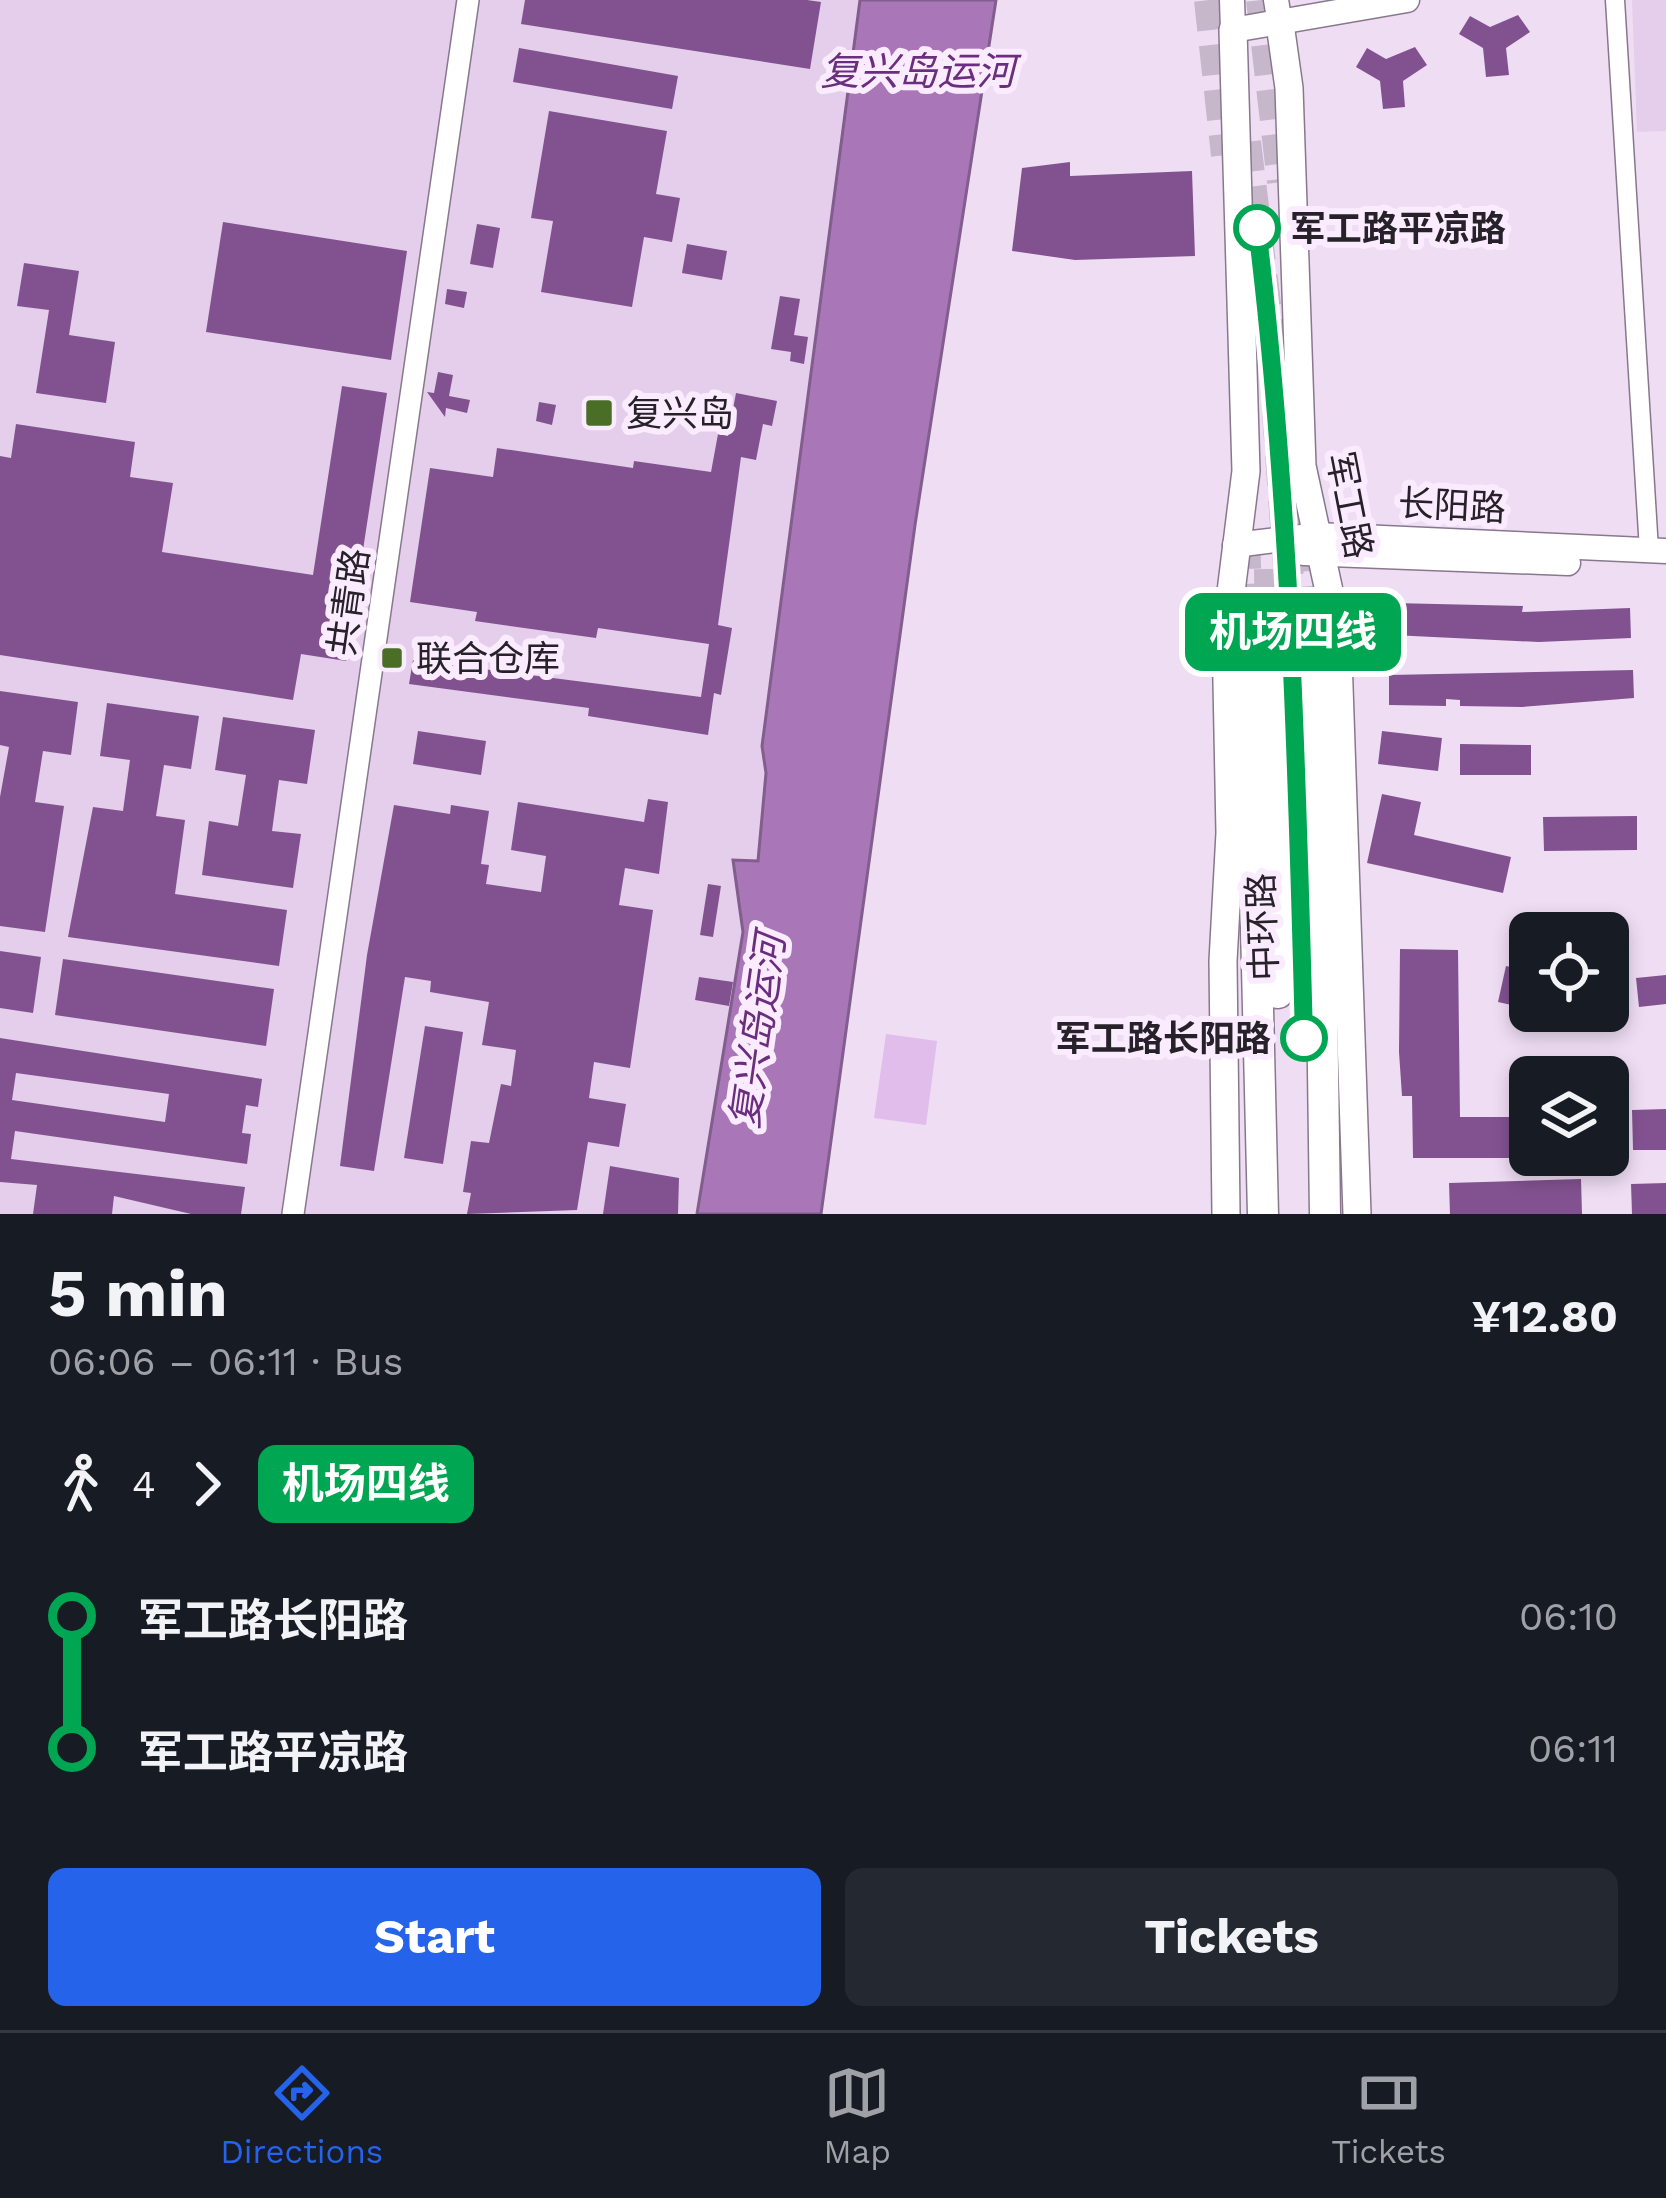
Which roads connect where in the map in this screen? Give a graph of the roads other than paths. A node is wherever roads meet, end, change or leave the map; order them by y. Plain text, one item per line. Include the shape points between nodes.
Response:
1 (468, 0) edge
2 (1232, 0) edge
3 (1407, 0) edge
4 (1616, 0) edge
5 (1278, 12) edge
6 (1233, 30) junction
7 (1235, 545) junction
8 (1319, 545) junction
9 (1660, 556) edge
10 (1282, 638) junction
11 (1254, 916) junction
12 (1321, 1037) junction
13 (293, 1214) edge
14 (1226, 1214) edge
15 (1245, 1214) edge
16 (1263, 1214) edge
17 (1281, 1214) edge
18 (1307, 1214) edge
19 (1325, 1214) edge
20 (1336, 1214) edge
21 (1357, 1214) edge

1 - 13 street, 共青路
2 - 6 main road
3 - 5 main road
4 - 9 street
5 - 6 main road
5 - 8 main road, 军工路 via 1289,88 1302,466
6 - 7 main road via 1246,471
7 - 8 main road, 长阳路
7 - 14 main road via 1226,632
8 - 9 main road, 长阳路
8 - 21 main road, 军工路 via 1337,628
10 - 11 highway
10 - 12 highway
10 - 17 highway, 中环路
10 - 18 highway, 中环路
11 - 15 highway
11 - 16 highway
12 - 19 highway
12 - 20 highway

